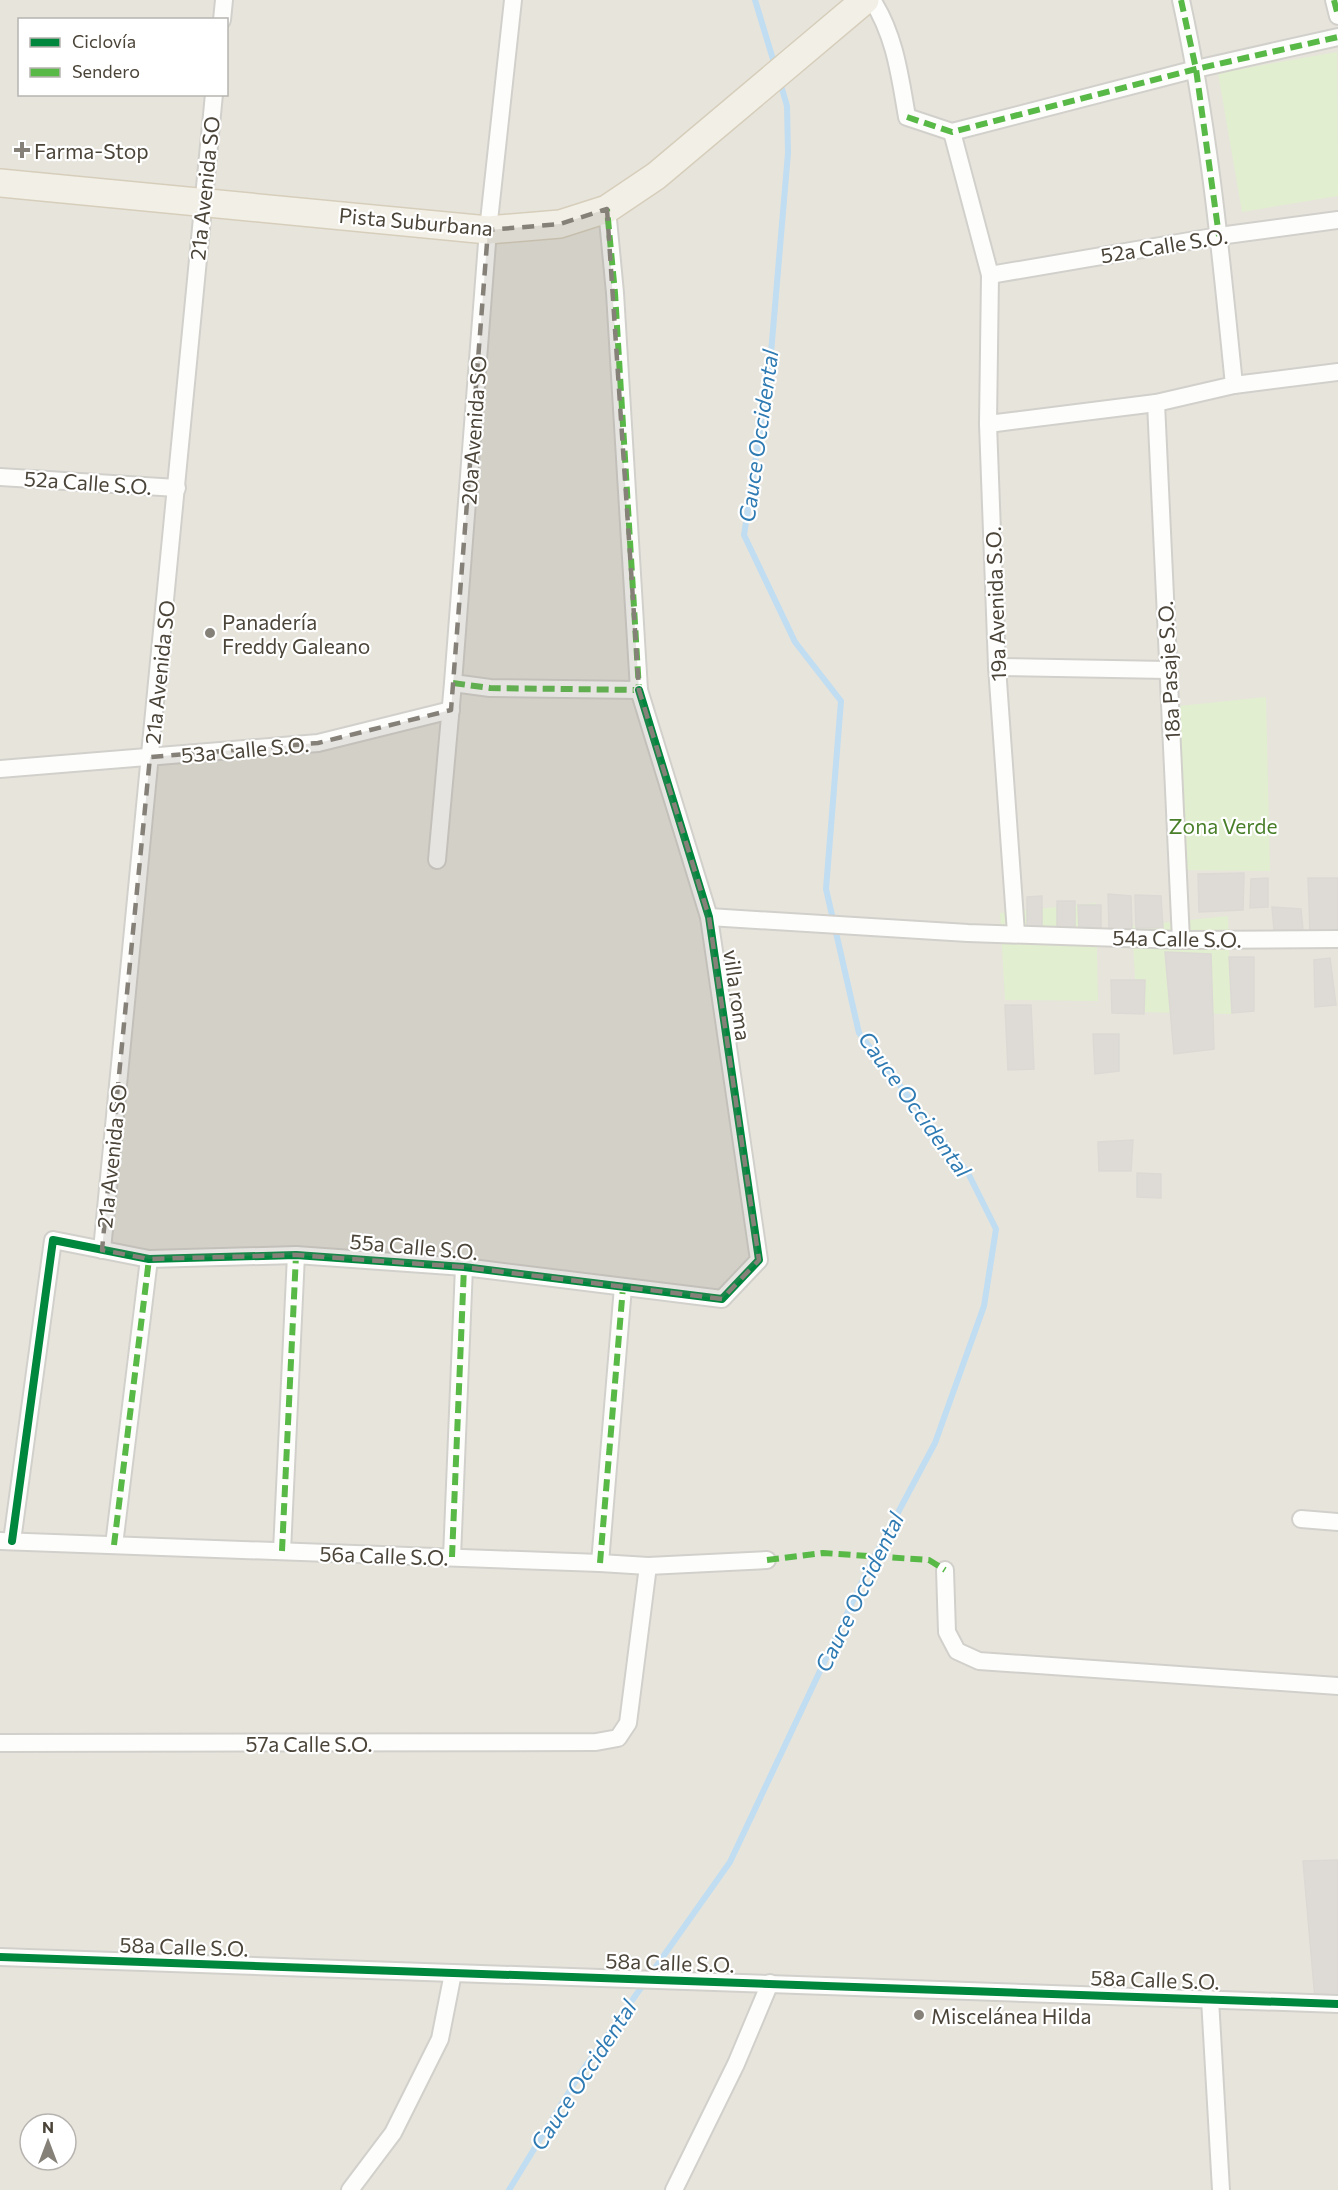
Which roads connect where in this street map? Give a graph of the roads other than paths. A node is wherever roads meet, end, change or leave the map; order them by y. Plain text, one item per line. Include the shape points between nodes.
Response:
1 (224, 0) edge
2 (513, 0) edge
3 (865, 0) edge
4 (872, 0) edge
5 (1181, 0) edge
6 (1334, 0) edge
7 (1338, 16) edge
8 (222, 18) edge
9 (1338, 37) edge
10 (1196, 69) junction
11 (214, 96) edge
12 (952, 132) junction
13 (0, 183) edge
14 (202, 202) junction
15 (607, 209) junction
16 (1338, 220) edge
17 (488, 230) junction
18 (1219, 236) junction
19 (990, 275) junction
20 (1338, 372) edge
21 (1234, 385) junction
22 (1156, 402) junction
23 (988, 424) junction
24 (0, 477) edge
25 (177, 488) junction
26 (997, 667) junction
27 (1167, 670) junction
28 (453, 683) junction
29 (639, 690) junction
30 (451, 710) junction
31 (150, 757) junction
32 (0, 769) edge
33 (437, 860) dead end
34 (709, 917) junction
35 (1016, 933) junction
36 (1338, 939) edge
37 (1181, 940) junction
38 (102, 1250) junction
39 (296, 1255) junction
40 (149, 1259) junction
41 (465, 1267) junction
42 (623, 1287) junction
43 (722, 1299) joint
44 (1301, 1519) dead end
45 (1338, 1522) edge
46 (6, 1541) edge
47 (114, 1545) junction
48 (282, 1551) junction
49 (452, 1557) junction
50 (767, 1560) dead end
51 (600, 1563) junction
52 (648, 1566) junction
53 (945, 1570) dead end
54 (1338, 1686) edge
55 (0, 1743) edge
56 (0, 1957) edge
57 (453, 1973) junction
58 (770, 1983) junction
59 (1210, 1999) junction
60 (1338, 2004) edge
61 (350, 2190) edge
62 (674, 2190) edge
63 (1221, 2190) edge

1 - 8 street
2 - 17 street, 20a Avenida SO
3 - 15 main road, Pista Suburbana via 656,176
4 - 12 street via 884,17 907,117
5 - 10 street
6 - 7 street
9 - 10 street
10 - 12 street
10 - 18 street
11 - 14 street, 21a Avenida SO
12 - 19 street, 19a Avenida S.O.
13 - 14 main road, Pista Suburbana
14 - 17 main road, Pista Suburbana
14 - 25 street, 21a Avenida SO
15 - 17 main road, Pista Suburbana via 560,224
15 - 29 street, villa roma
16 - 18 street, 52a Calle S.O.
17 - 28 street, 20a Avenida SO
18 - 19 street, 52a Calle S.O.
18 - 21 street
19 - 23 street, 19a Avenida S.O.
20 - 21 street
21 - 22 street
22 - 23 street
22 - 27 street, 18a Pasaje S.O.
23 - 26 street, 19a Avenida S.O.
24 - 25 street, 52a Calle S.O.
25 - 31 street, 21a Avenida SO
26 - 27 street
26 - 35 street, 19a Avenida S.O.
27 - 37 street, 18a Pasaje S.O.
28 - 29 street via 490,688
28 - 30 street, 20a Avenida SO
29 - 34 street, villa roma
30 - 31 street, 53a Calle S.O. via 318,743
30 - 33 street, 20a Avenida SO
31 - 32 street, 53a Calle S.O.
31 - 38 street, 21a Avenida SO
34 - 35 street, villa roma
34 - 43 street, villa roma via 759,1260
35 - 37 street, 54a Calle S.O.
36 - 37 street, 54a Calle S.O.
38 - 40 street, 55a Calle S.O.
38 - 46 street, 55a Calle S.O. via 53,1240
39 - 40 street, 55a Calle S.O.
39 - 41 street, 55a Calle S.O.
39 - 48 street
40 - 47 street
41 - 42 street, 55a Calle S.O.
41 - 49 street
42 - 43 street, 55a Calle S.O.
42 - 51 street
44 - 45 street
46 - 47 street, 56a Calle S.O.
47 - 48 street, 56a Calle S.O.
48 - 49 street, 56a Calle S.O.
49 - 51 street, 56a Calle S.O.
50 - 52 street, 56a Calle S.O.
51 - 52 street, 56a Calle S.O.
52 - 55 street, 57a Calle S.O. via 628,1723 618,1738 596,1742
53 - 54 street via 947,1632 957,1651 979,1661
56 - 57 street, 58a Calle S.O.
57 - 58 street, 58a Calle S.O.
57 - 61 street via 440,2039 393,2133
58 - 59 street, 58a Calle S.O.
58 - 62 street via 736,2064
59 - 60 street, 58a Calle S.O.
59 - 63 street

